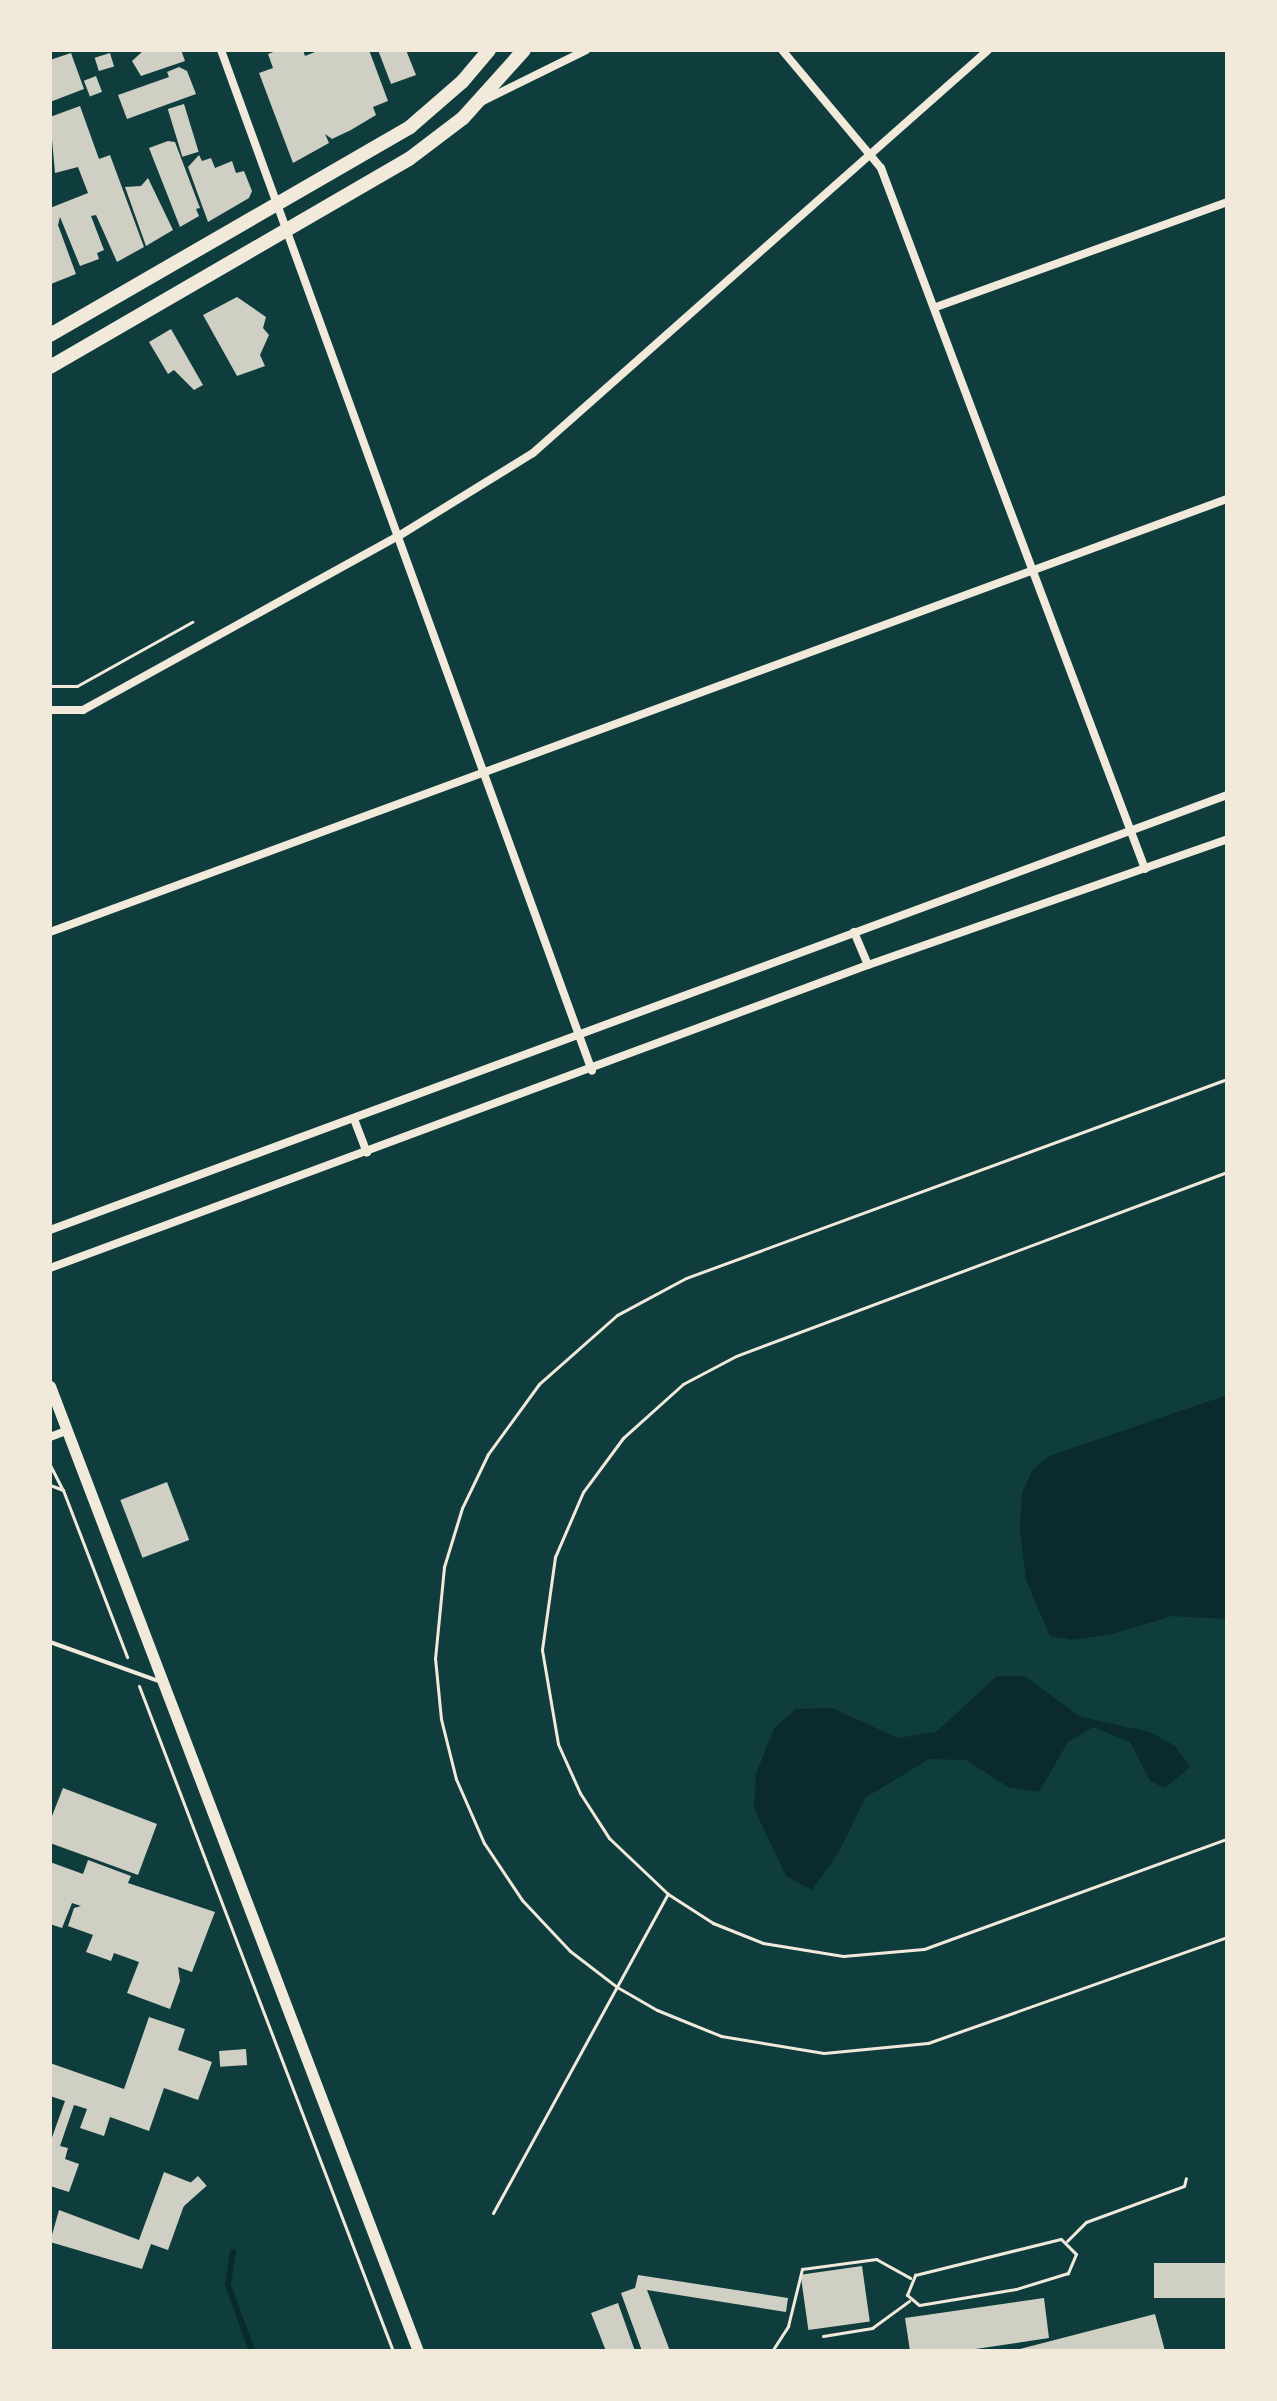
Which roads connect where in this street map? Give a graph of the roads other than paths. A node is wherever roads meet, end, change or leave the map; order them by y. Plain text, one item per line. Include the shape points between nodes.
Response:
1 (221, 50) edge
2 (489, 50) edge
3 (524, 50) edge
4 (586, 50) edge
5 (782, 50) edge
6 (988, 50) edge
7 (478, 104) junction
8 (871, 154) junction
9 (1227, 202) edge
10 (276, 205) junction
11 (285, 232) junction
12 (936, 307) junction
13 (50, 335) edge
14 (50, 367) edge
15 (1227, 499) edge
16 (397, 537) junction
17 (1031, 570) junction
18 (50, 710) edge
19 (483, 773) junction
20 (1227, 795) edge
21 (1130, 830) junction
22 (1227, 839) edge
23 (1145, 869) junction
24 (50, 932) edge
25 (854, 932) junction
26 (868, 965) junction
27 (579, 1037) junction
28 (592, 1071) junction
29 (354, 1119) junction
30 (367, 1153) junction
31 (50, 1230) edge
32 (50, 1268) edge
33 (50, 1386) edge
34 (66, 1431) junction
35 (50, 1437) edge
36 (50, 1642) edge
37 (163, 1683) junction
38 (418, 2351) edge

1 - 10 street
2 - 10 main road via 452,92 410,127
3 - 7 main road
4 - 7 street
5 - 8 street
6 - 8 street
7 - 11 main road via 409,159
8 - 12 street
8 - 16 street via 533,453
9 - 12 street
10 - 11 street
10 - 13 main road
11 - 14 main road
11 - 16 street
12 - 17 street
15 - 17 street
16 - 18 street via 83,710
16 - 19 street
17 - 19 street
17 - 21 street
19 - 24 street
19 - 27 street
20 - 21 street
21 - 23 street
21 - 25 street
22 - 23 street
23 - 26 street
25 - 26 street
25 - 27 street
26 - 28 street
27 - 28 street
27 - 29 street
28 - 30 street
29 - 30 street
29 - 31 street
30 - 32 street
33 - 34 street
34 - 35 street
34 - 37 street
36 - 37 lane
37 - 38 street

